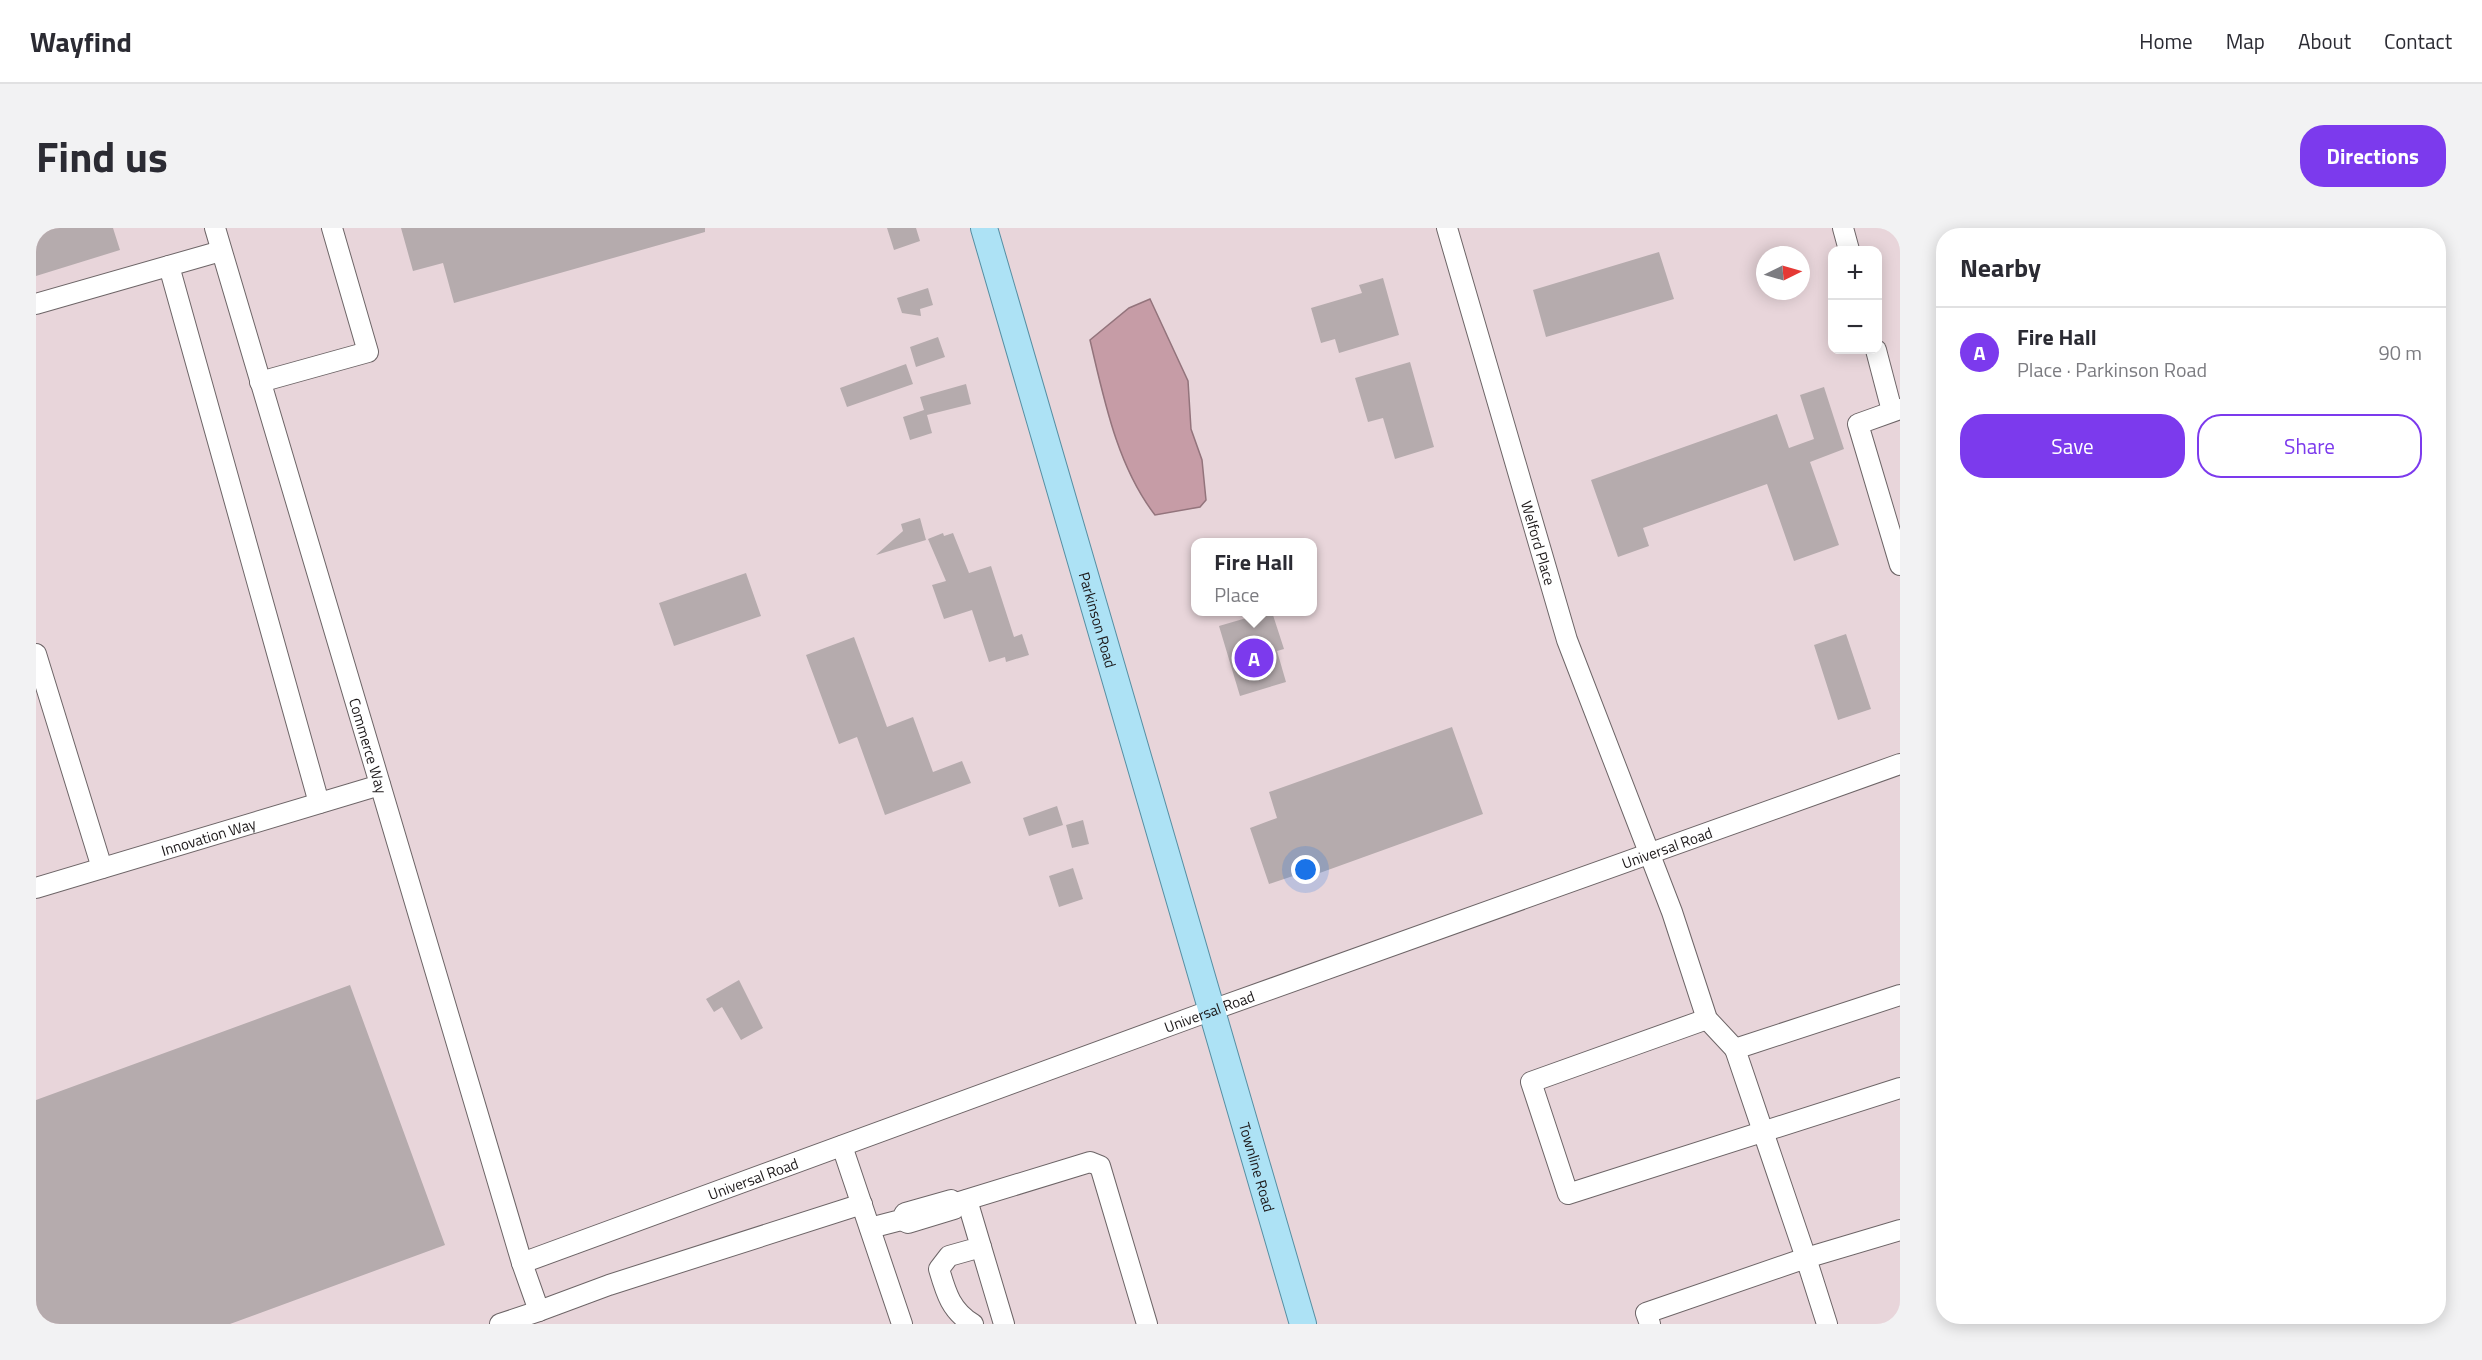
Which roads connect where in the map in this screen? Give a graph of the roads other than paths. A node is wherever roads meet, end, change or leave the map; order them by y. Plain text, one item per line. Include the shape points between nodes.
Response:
1 (214, 228) edge
2 (332, 228) edge
3 (984, 228) edge
4 (1447, 228) edge
5 (1843, 228) edge
6 (1848, 246) edge
7 (222, 251) junction
8 (169, 266) junction
9 (36, 304) edge
10 (1877, 354) edge
11 (260, 382) junction
12 (1896, 410) edge
13 (1900, 566) edge
14 (36, 654) edge
15 (1900, 764) edge
16 (380, 785) junction
17 (319, 803) junction
18 (1648, 854) junction
19 (102, 868) junction
20 (36, 888) edge
21 (1900, 995) edge
22 (1212, 1010) junction
23 (1707, 1019) junction
24 (1735, 1049) junction
25 (1900, 1088) edge
26 (1765, 1133) junction
27 (842, 1146) junction
28 (962, 1201) junction
29 (862, 1204) junction
30 (870, 1228) junction
31 (1900, 1230) edge
32 (981, 1246) junction
33 (1806, 1258) junction
34 (522, 1263) junction
35 (539, 1311) junction
36 (500, 1324) edge
37 (902, 1324) edge
38 (973, 1324) edge
39 (1004, 1324) edge
40 (1148, 1324) edge
41 (1303, 1324) edge
42 (1650, 1324) edge
43 (1827, 1324) edge

1 - 7 street, Commerce Way
2 - 11 street via 368,352
3 - 22 main road, Parkinson Road
4 - 18 street, Welford Place via 1567,640
5 - 6 street
7 - 8 street
7 - 11 street, Commerce Way
8 - 9 street
8 - 17 street
10 - 12 street
11 - 16 street, Commerce Way
12 - 13 street via 1858,424
14 - 19 street
15 - 18 street, Universal Road
16 - 17 street, Innovation Way
16 - 34 street, Commerce Way
17 - 19 street, Innovation Way
18 - 22 street, Universal Road
18 - 23 street, Welford Place via 1672,912
19 - 20 street, Innovation Way
21 - 24 street
22 - 27 street, Universal Road
22 - 41 main road, Townline Road
23 - 24 street
23 - 26 street via 1531,1082 1568,1194
24 - 26 street
25 - 26 street
26 - 33 street
27 - 29 street
27 - 34 street, Universal Road
28 - 30 street via 954,1209 909,1223 901,1220
28 - 32 street
28 - 40 street via 1090,1162 1100,1166
29 - 30 street
29 - 35 street
30 - 37 street
31 - 33 street
32 - 38 street via 949,1256 939,1269 947,1297 956,1311
32 - 39 street
33 - 42 street via 1646,1313
33 - 43 street
34 - 35 street, Commerce Way
35 - 36 street

